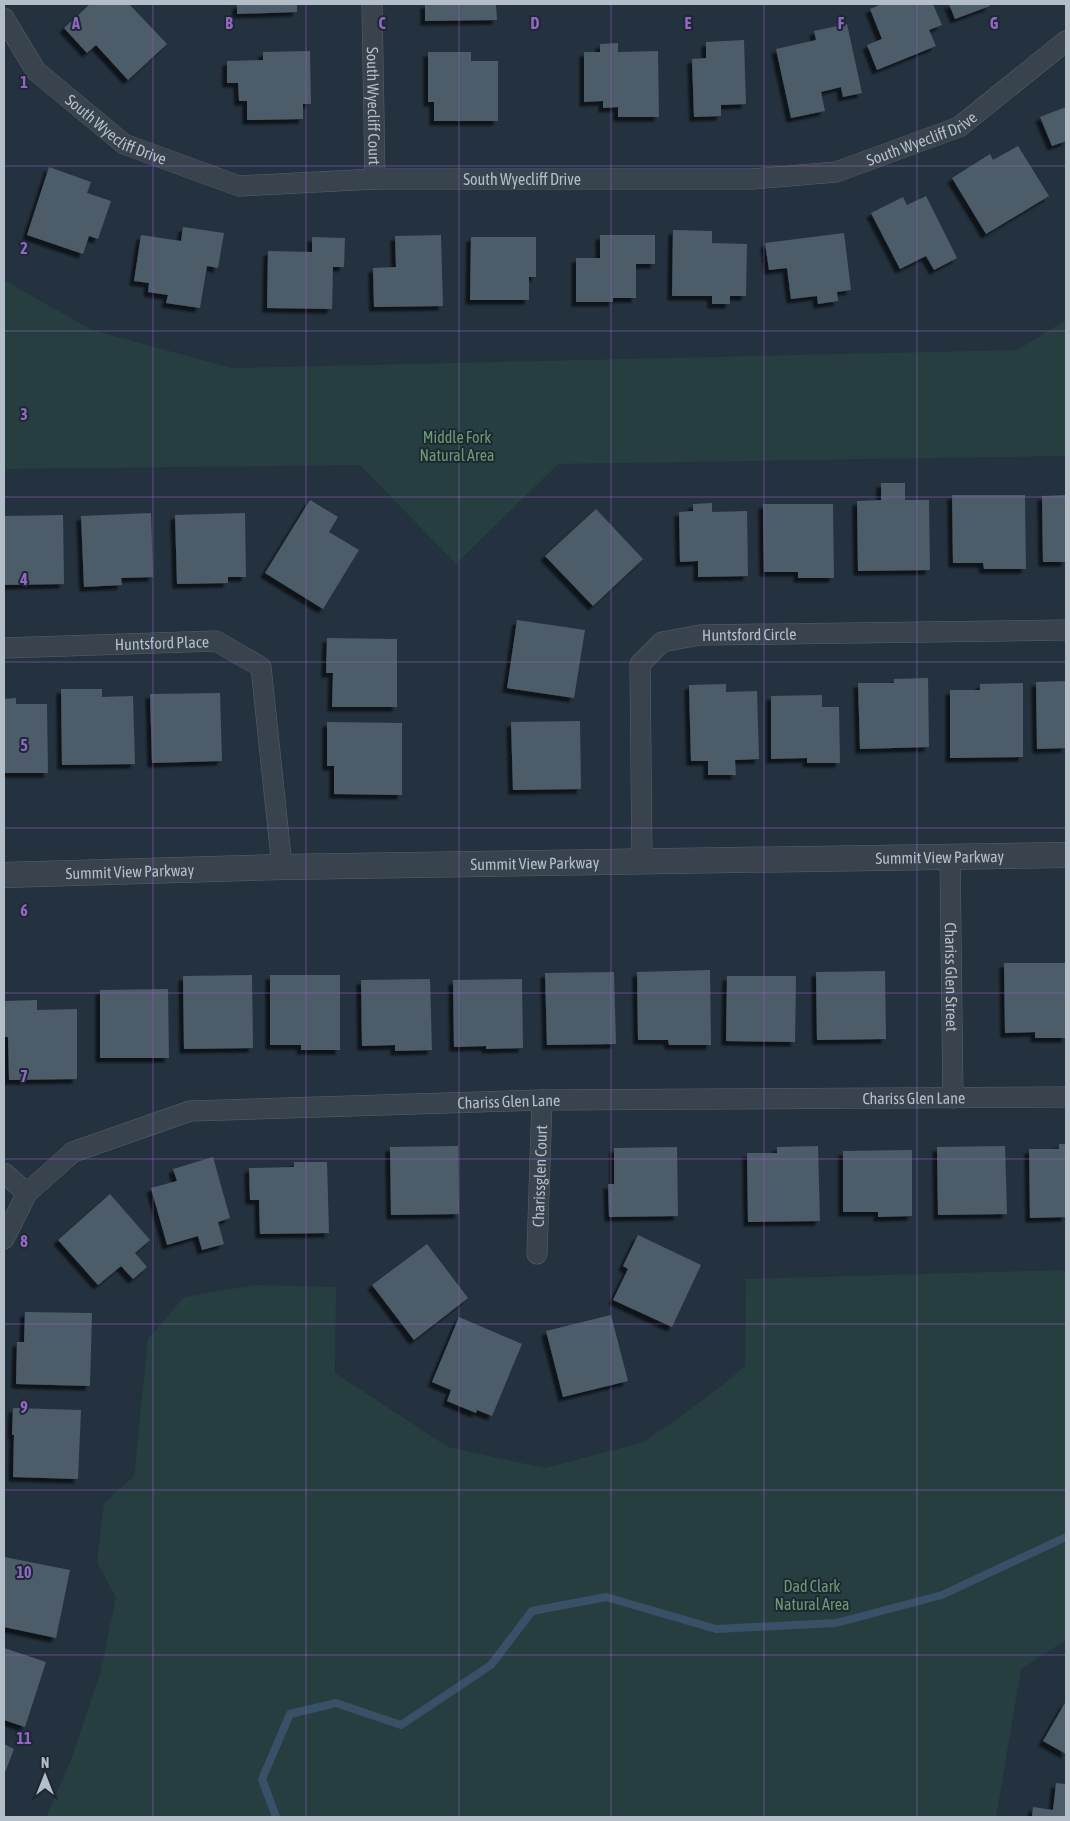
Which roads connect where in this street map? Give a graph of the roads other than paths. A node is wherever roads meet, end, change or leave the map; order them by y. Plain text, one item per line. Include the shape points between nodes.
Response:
1 (372, 4) edge
2 (4, 18) edge
3 (1066, 41) edge
4 (375, 179) junction
5 (1066, 630) edge
6 (4, 648) edge
7 (1066, 855) edge
8 (950, 857) junction
9 (642, 861) junction
10 (282, 868) junction
11 (4, 875) edge
12 (1066, 1097) edge
13 (952, 1098) junction
14 (542, 1100) junction
15 (4, 1174) edge
16 (27, 1193) junction
17 (4, 1239) edge
18 (537, 1254) dead end

1 - 4 street, South Wyecliff Court
2 - 4 street, South Wyecliff Drive via 36,71 124,144 239,186
3 - 4 street, South Wyecliff Drive via 958,127 836,172 752,179
5 - 9 street, Huntsford Circle via 700,635 662,642 640,664
6 - 10 street, Huntsford Place via 216,641 262,667
7 - 8 street, Summit View Parkway
8 - 9 street, Summit View Parkway
8 - 13 street, Chariss Glen Street
9 - 10 street, Summit View Parkway
10 - 11 street, Summit View Parkway
12 - 13 street, Chariss Glen Lane
13 - 14 street, Chariss Glen Lane
14 - 16 street, Chariss Glen Lane via 190,1111 73,1152
14 - 18 street, Charissglen Court
15 - 16 street
16 - 17 street, Chariss Glen Lane

